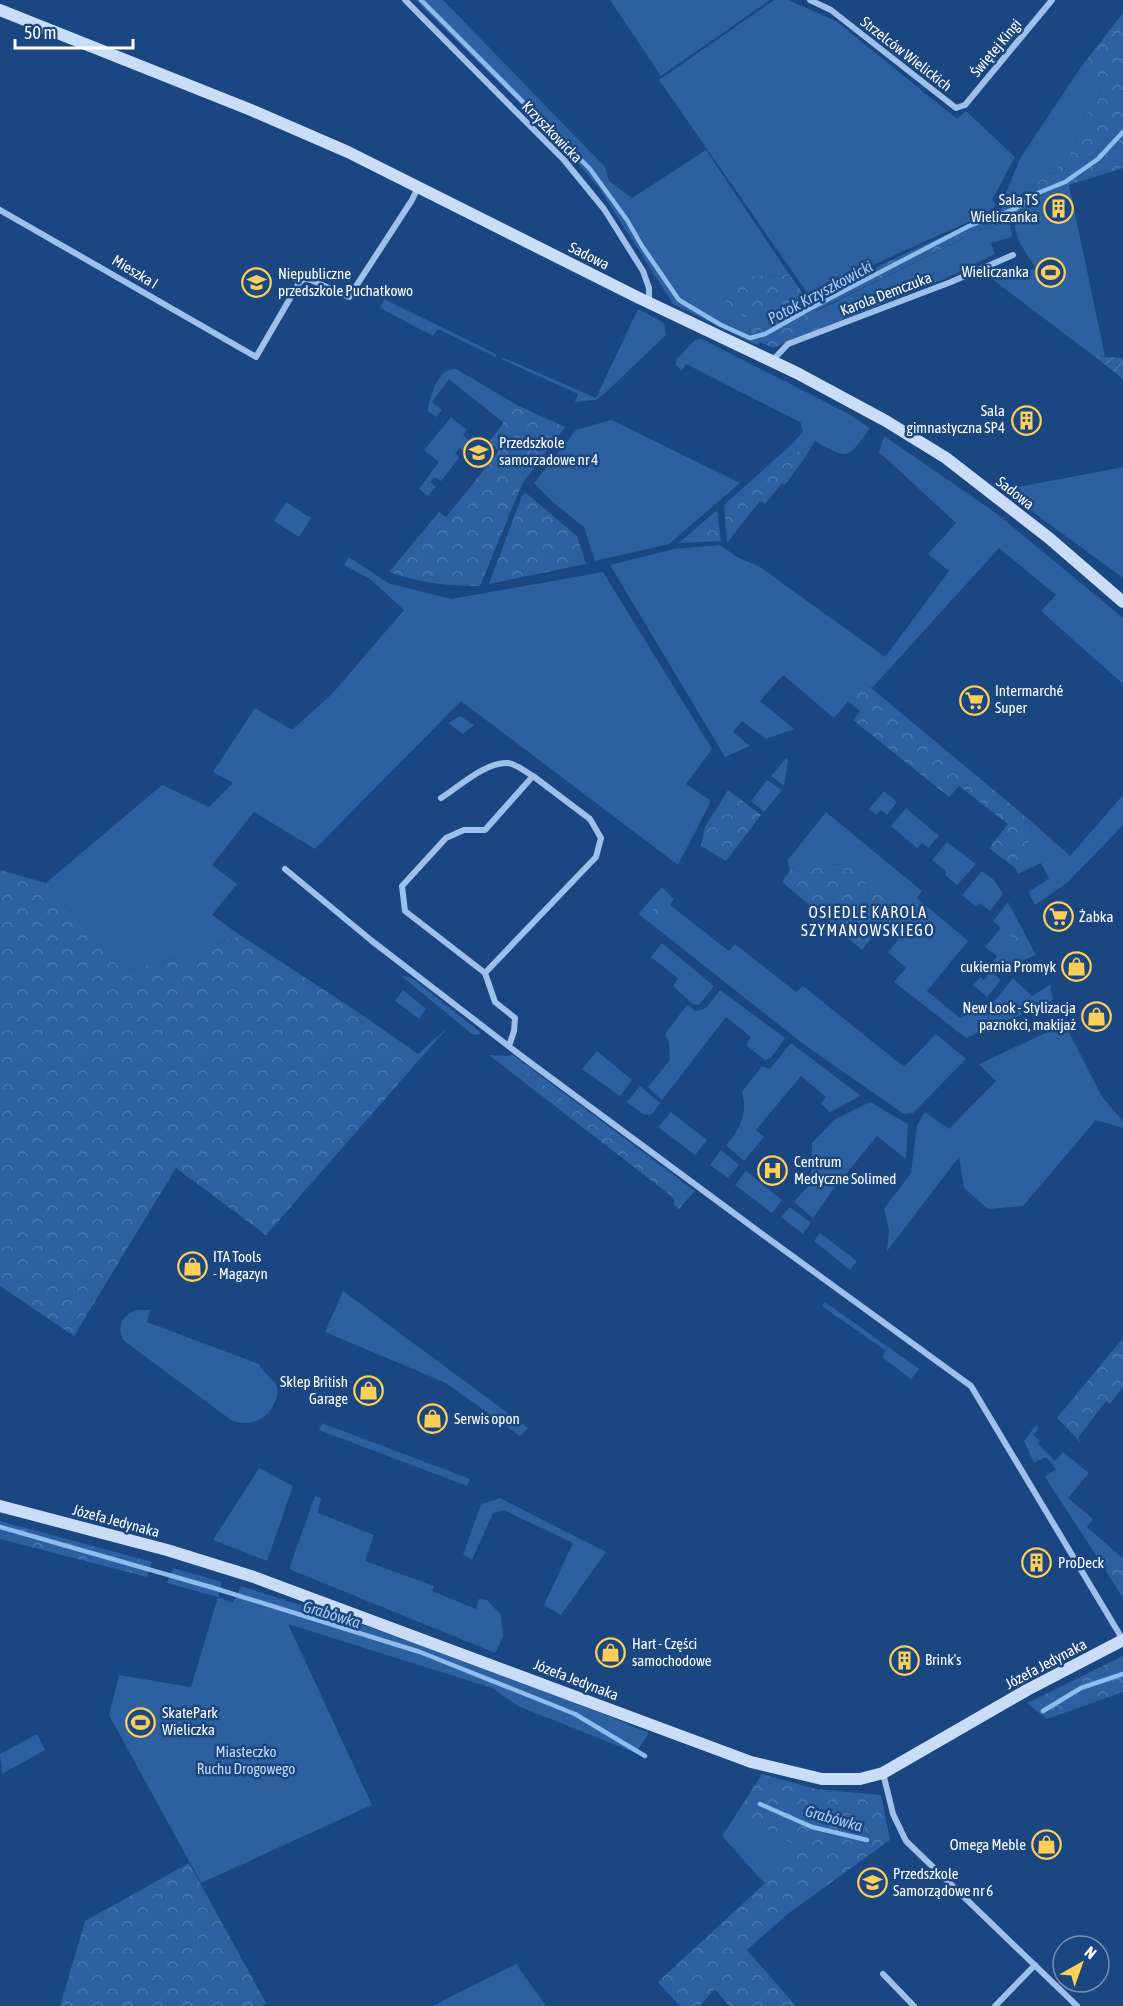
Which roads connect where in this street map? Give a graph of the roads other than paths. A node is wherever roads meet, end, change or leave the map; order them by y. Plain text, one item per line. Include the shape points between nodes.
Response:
1 (405, 0) edge
2 (810, 0) edge
3 (1052, 0) edge
4 (0, 10) edge
5 (956, 108) joint
6 (418, 187) junction
7 (0, 210) edge
8 (1013, 255) dead end
9 (649, 303) junction
10 (772, 361) junction
11 (1123, 602) edge
12 (533, 776) junction
13 (441, 798) dead end
14 (285, 869) dead end
15 (485, 973) junction
16 (509, 1046) junction
17 (0, 1506) edge
18 (1123, 1640) edge
19 (884, 1773) junction
20 (1035, 1965) junction
21 (883, 1974) dead end
22 (914, 2006) edge
23 (994, 2006) edge
24 (1077, 2006) edge

1 - 9 street, Krzyszkowicka via 586,184 643,271
2 - 5 street, Strzelców Wielickich via 831,10
3 - 5 street, Świętej Kingi via 965,105
4 - 6 street, Sadowa via 306,133
6 - 7 street, Mieszka I via 349,297 304,279 256,357
6 - 9 street, Sadowa
8 - 10 street, Karola Demczuka via 788,345
9 - 10 street, Sadowa
10 - 11 street, Sadowa via 886,421 946,458
12 - 13 street via 510,763 497,765
12 - 15 street via 590,819 601,837 596,857
12 - 15 street via 485,830 464,830 446,838 402,886 405,911
14 - 16 street
15 - 16 street via 495,1002 515,1018
16 - 18 street via 971,1386
17 - 19 street, Józefa Jedynaka via 254,1577 752,1762 822,1779 860,1779
18 - 19 street, Józefa Jedynaka
19 - 20 street via 893,1814 906,1841
20 - 23 street
20 - 24 street
21 - 22 street

